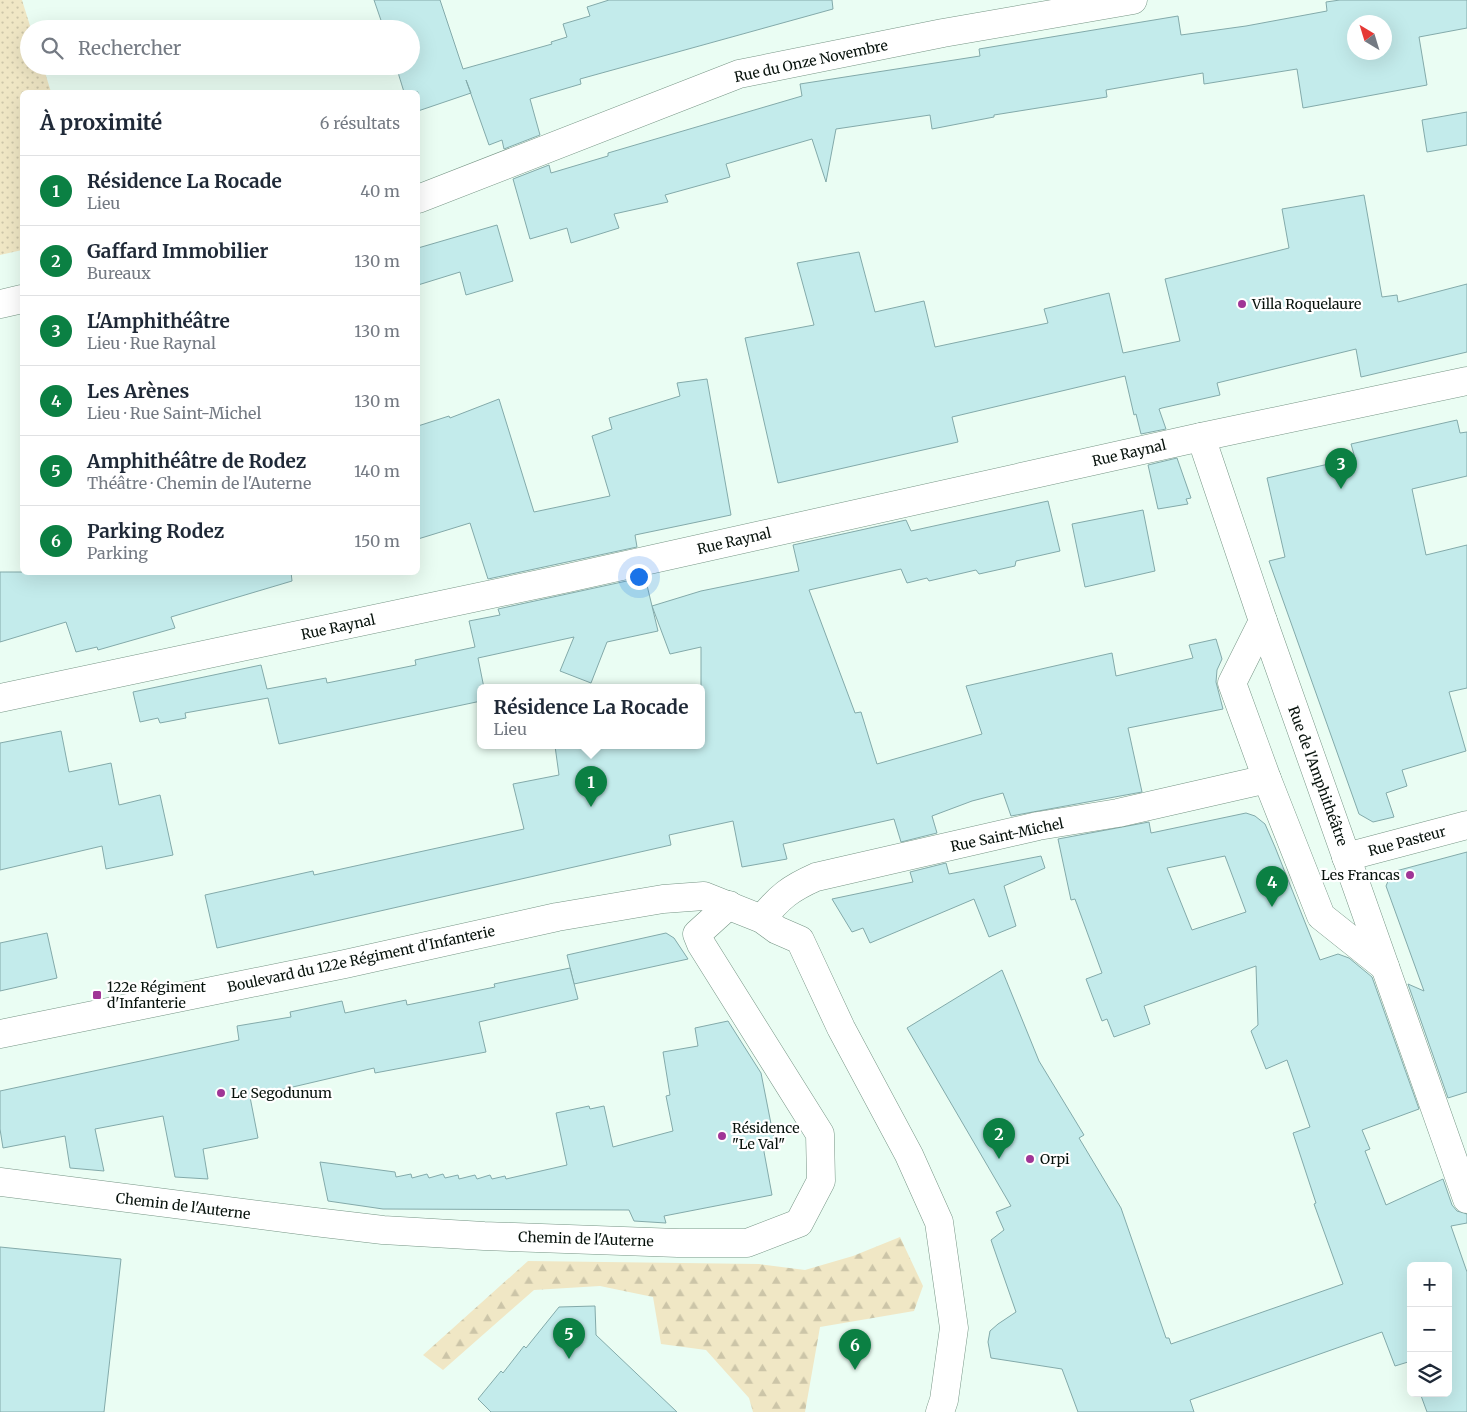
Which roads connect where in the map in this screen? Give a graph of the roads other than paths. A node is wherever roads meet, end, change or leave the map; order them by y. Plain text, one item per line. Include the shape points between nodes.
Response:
1 (1133, 0) edge
2 (420, 197) edge
3 (20, 299) edge
4 (0, 304) edge
5 (1467, 381) edge
6 (1201, 437) junction
7 (1263, 620) junction
8 (0, 698) edge
9 (1267, 779) junction
10 (1467, 825) edge
11 (1346, 857) junction
12 (729, 905) junction
13 (770, 924) junction
14 (1386, 967) junction
15 (0, 1034) edge
16 (0, 1182) edge
17 (1467, 1198) edge
18 (948, 1408) edge

1 - 2 street, Rue du Onze Novembre via 942,32 738,74
3 - 4 street
5 - 6 street, Rue Raynal
6 - 7 street, Rue de l'Amphithéâtre
6 - 8 street, Rue Raynal via 568,578
7 - 9 street via 1232,683
7 - 11 street, Rue de l'Amphithéâtre
9 - 13 street, Rue Saint-Michel via 816,876 776,900
9 - 14 street via 1321,916
10 - 11 street, Rue Pasteur
11 - 14 street, Rue de l'Amphithéâtre
12 - 13 street, Boulevard du 122e Régiment d'Infanterie
12 - 15 street, Boulevard du 122e Régiment d'Infanterie via 704,896 663,899 557,917
12 - 16 street, Chemin de l'Auterne via 697,934 712,964 820,1134 821,1181 799,1223 747,1243 383,1230
13 - 18 street via 785,951 841,1028 909,1155 939,1222 954,1328
14 - 17 street, Rue de l'Amphithéâtre

